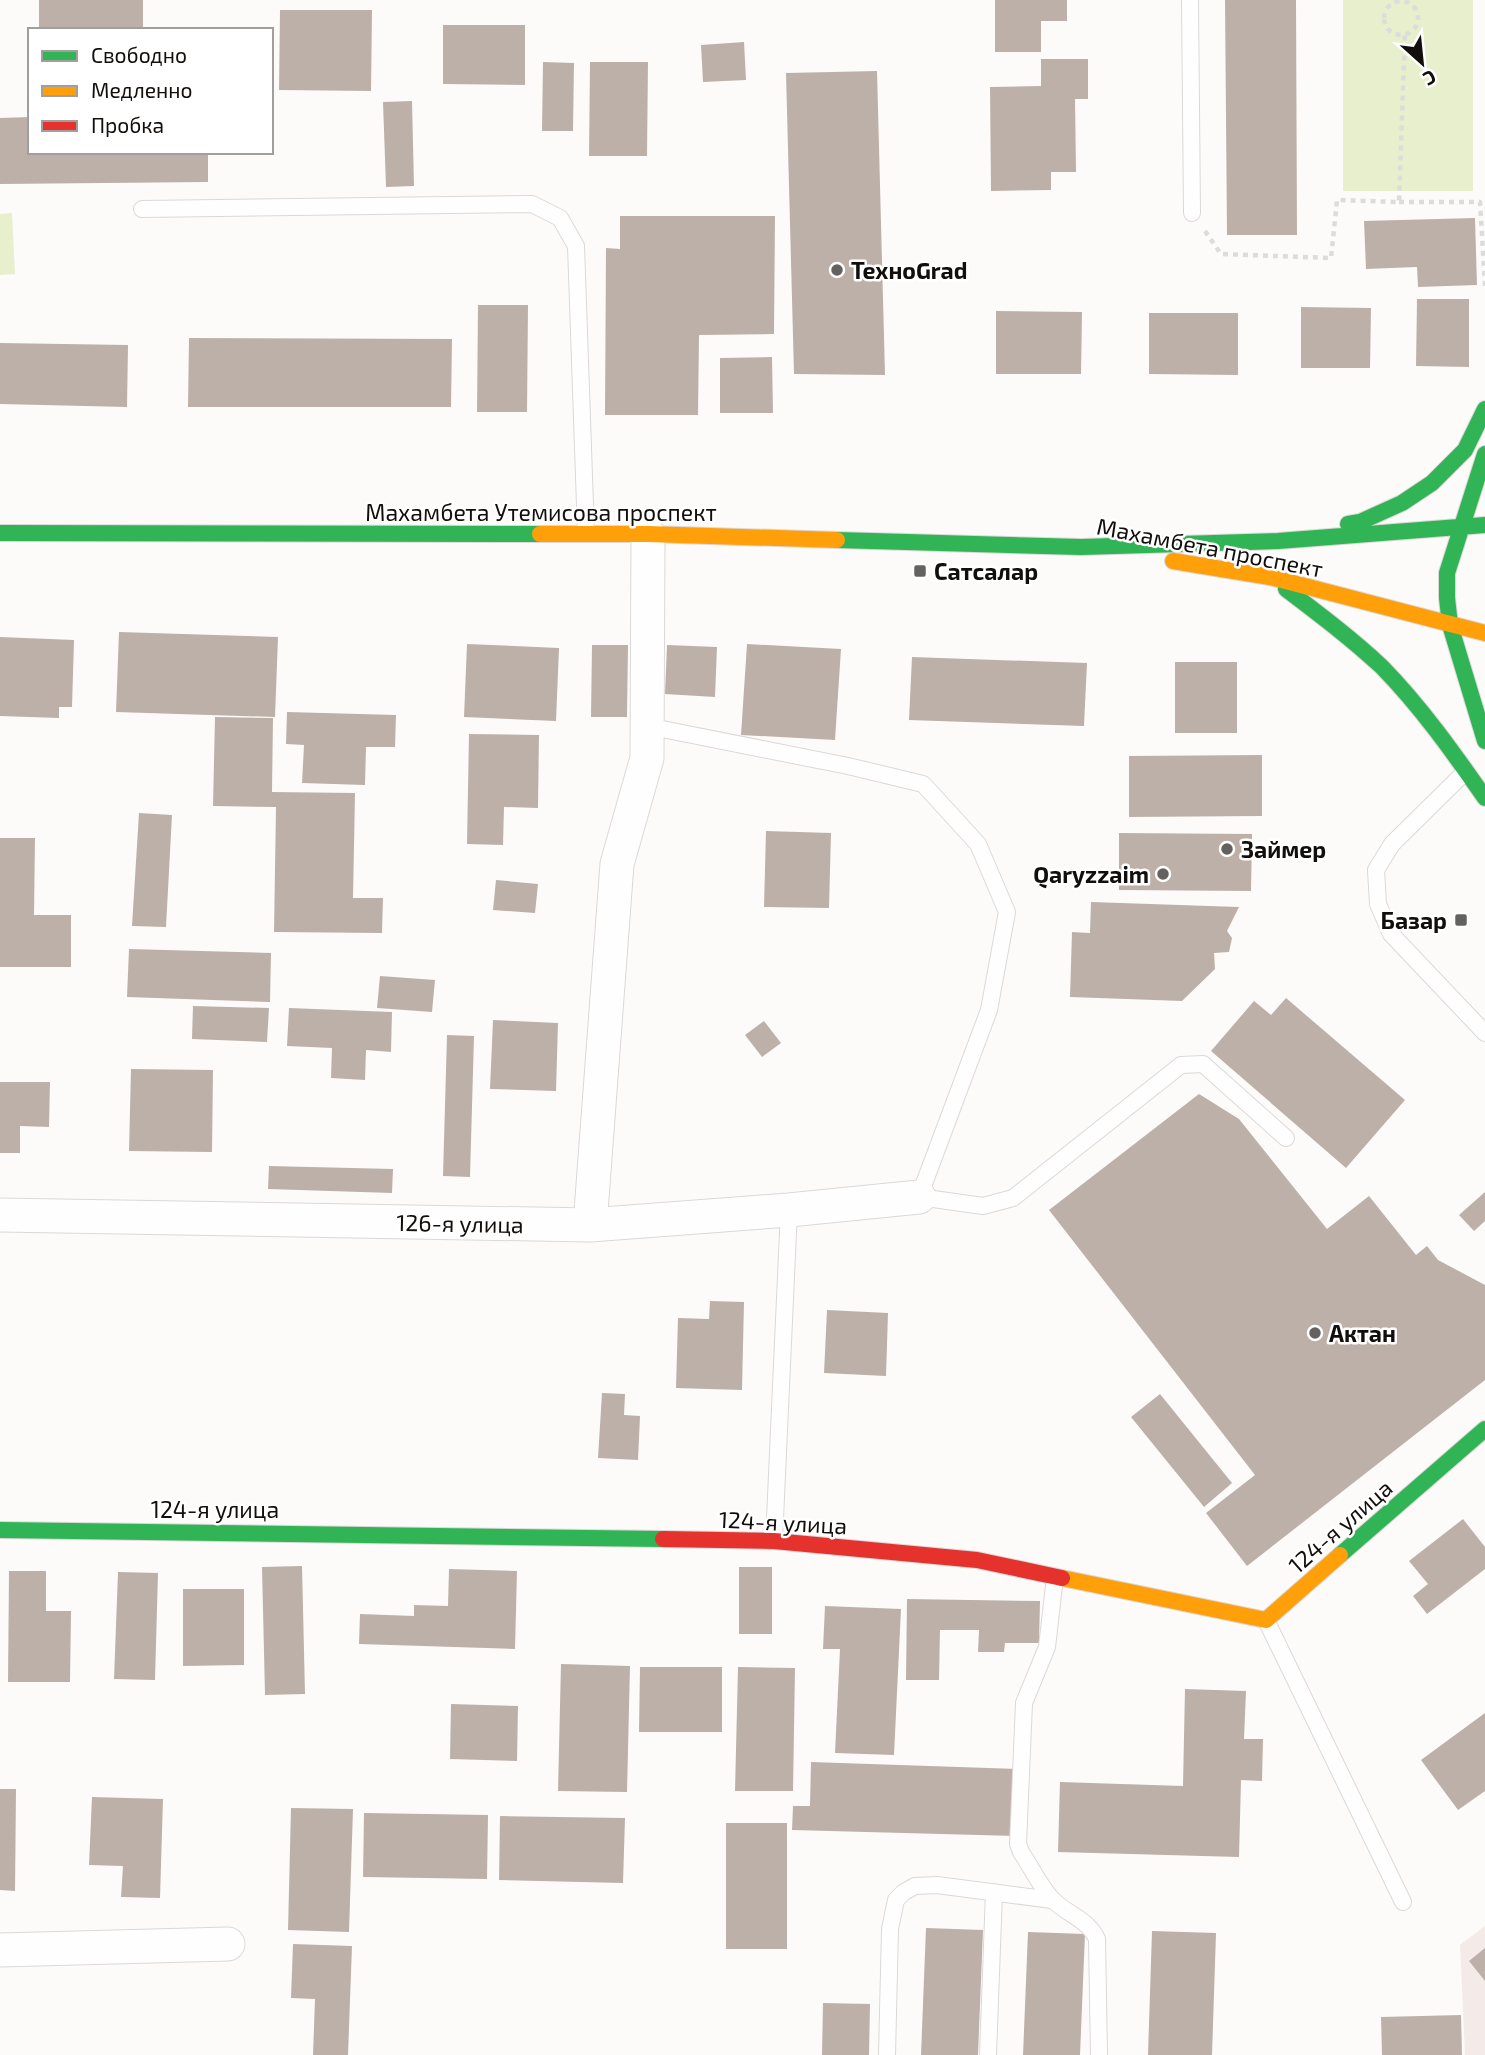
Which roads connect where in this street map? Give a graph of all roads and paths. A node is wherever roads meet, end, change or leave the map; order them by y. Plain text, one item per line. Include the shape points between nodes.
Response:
1 (1190, 0) edge
2 (1402, 1) edge
3 (1405, 34) junction
4 (1399, 202) junction
5 (142, 209) dead end
6 (1192, 213) joint
7 (1485, 286) edge
8 (1485, 408) edge
9 (1485, 454) edge
10 (1485, 525) edge
11 (1462, 528) junction
12 (0, 533) edge
13 (586, 534) junction
14 (648, 534) junction
15 (1278, 541) junction
16 (1081, 547) junction
17 (1270, 577) junction
18 (1450, 625) junction
19 (1485, 633) edge
20 (647, 726) junction
21 (1485, 741) edge
22 (1466, 771) junction
23 (1485, 798) edge
24 (1485, 1033) edge
25 (1286, 1138) dead end
26 (919, 1197) junction
27 (789, 1210) junction
28 (0, 1215) edge
29 (590, 1225) junction
30 (1485, 1429) edge
31 (0, 1530) edge
32 (774, 1541) junction
33 (1055, 1577) junction
34 (1266, 1620) junction
35 (994, 1892) junction
36 (1052, 1900) junction
37 (1404, 1902) dead end
38 (228, 1944) dead end
39 (0, 1950) edge
40 (887, 2055) edge
41 (988, 2055) edge
42 (1099, 2055) edge

1 - 6 lane
2 - 3 path via 1412,5 1418,19 1414,29
2 - 3 path via 1387,9 1384,20 1394,33
3 - 4 path
4 - 6 path via 1337,200 1331,258 1221,254
4 - 7 path via 1480,202
5 - 13 lane via 532,204 560,218 576,246
8 - 15 street via 1465,450 1432,483 1402,503 1360,522
9 - 11 street
10 - 11 street, Махамбета проспект
11 - 15 street, Махамбета проспект
11 - 18 street via 1447,573
12 - 13 street, Махамбета Утемисова проспект
13 - 14 street, Махамбета Утемисова проспект
14 - 16 street, Махамбета Утемисова проспект
14 - 20 street
15 - 16 street, Махамбета проспект
16 - 17 street, Махамбета проспект
17 - 18 street, Махамбета проспект
17 - 22 street via 1341,631 1393,679
18 - 19 street, Махамбета проспект
18 - 21 street
20 - 26 lane via 923,784 978,844 1007,912 989,1010
20 - 29 street via 647,758 617,864
22 - 23 street
22 - 24 lane via 1392,844 1376,870 1378,904 1391,934
25 - 26 lane via 1203,1064 1181,1065 1013,1198 983,1206
26 - 27 street, 126-я улица
27 - 29 street, 126-я улица
27 - 32 lane
28 - 29 street, 126-я улица
30 - 34 street, 124-я улица
31 - 32 street, 124-я улица
32 - 33 street, 124-я улица via 977,1560
33 - 34 street, 124-я улица
33 - 36 lane via 1047,1647 1024,1703 1018,1835 1021,1852
34 - 37 lane
35 - 36 lane
35 - 40 lane via 915,1886 896,1900 890,1929
35 - 41 lane
36 - 42 lane via 1086,1924 1097,1939
38 - 39 street

